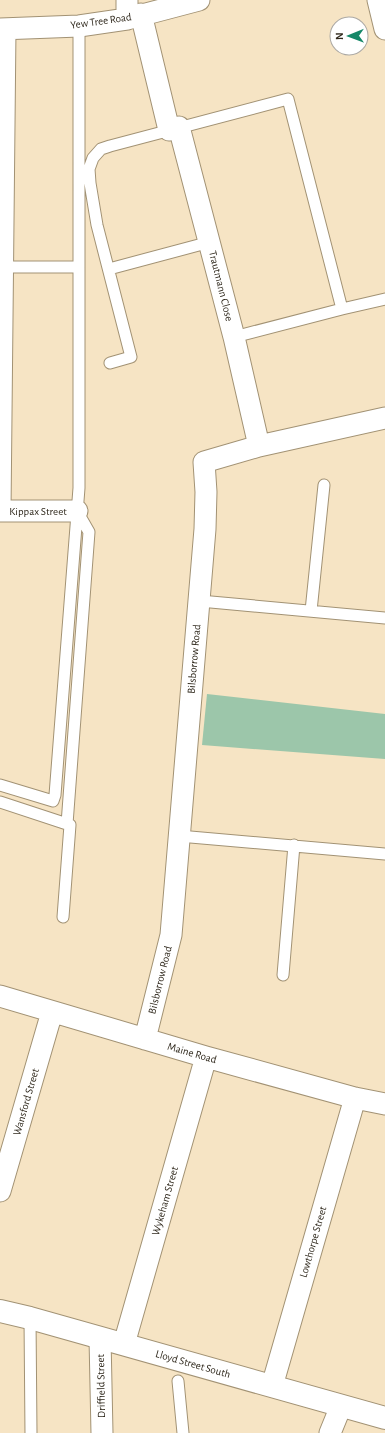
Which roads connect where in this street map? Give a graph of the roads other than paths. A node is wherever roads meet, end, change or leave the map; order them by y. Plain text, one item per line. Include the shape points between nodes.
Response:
1 (200, 0) edge
2 (378, 0) edge
3 (132, 11) edge
4 (79, 26) junction
5 (2, 29) edge
6 (385, 29) edge
7 (174, 128) junction
8 (210, 242) junction
9 (1, 267) edge
10 (79, 267) junction
11 (109, 269) junction
12 (385, 299) edge
13 (342, 309) junction
14 (234, 337) junction
15 (110, 363) dead end
16 (385, 418) edge
17 (259, 446) junction
18 (324, 485) dead end
19 (77, 510) junction
20 (0, 511) edge
21 (200, 601) junction
22 (311, 611) junction
23 (385, 618) edge
24 (0, 785) edge
25 (0, 802) edge
26 (66, 824) junction
27 (179, 836) junction
28 (294, 845) junction
29 (385, 854) edge
30 (63, 917) dead end
31 (283, 975) dead end
32 (0, 996) edge
33 (52, 1012) junction
34 (145, 1039) junction
35 (206, 1057) junction
36 (355, 1098) junction
37 (385, 1104) edge
38 (0, 1191) edge
39 (0, 1311) edge
40 (30, 1318) junction
41 (100, 1338) junction
42 (124, 1344) junction
43 (178, 1380) dead end
44 (272, 1386) junction
45 (341, 1406) junction
46 (385, 1418) edge
47 (31, 1433) edge
48 (102, 1433) edge
49 (183, 1433) edge
50 (330, 1433) edge

1 - 3 street, Yew Tree Road
2 - 6 street
3 - 4 street, Yew Tree Road
3 - 7 street, Trautmann Close
4 - 5 street, Yew Tree Road
4 - 10 lane
5 - 9 street
7 - 8 street, Trautmann Close
7 - 11 lane via 101,149 93,158 89,169 90,183 97,225
7 - 13 lane via 288,99
8 - 11 lane
8 - 14 street, Trautmann Close
9 - 10 lane
9 - 20 street
10 - 19 lane
11 - 15 lane via 131,357
12 - 13 lane
13 - 14 lane
14 - 17 street, Trautmann Close
16 - 17 street, Bilsborrow Road
17 - 21 street, Bilsborrow Road via 204,462 206,492
18 - 22 lane
19 - 20 street, Kippax Street
19 - 24 lane via 55,795 53,801
19 - 26 lane via 89,532
21 - 22 lane
21 - 27 street, Bilsborrow Road
22 - 23 lane
25 - 26 lane
26 - 30 lane via 70,825
27 - 28 lane
27 - 34 street, Bilsborrow Road via 171,935
28 - 29 lane
28 - 31 lane
32 - 33 street, Maine Road
33 - 34 street, Maine Road
33 - 38 street, Wansford Street
34 - 35 street, Maine Road
35 - 36 street, Maine Road
35 - 42 street, Wykeham Street
36 - 37 street, Maine Road
36 - 44 street, Lowthorpe Street
39 - 40 street, Lloyd Street South
40 - 41 street, Lloyd Street South
40 - 47 lane
41 - 42 street, Lloyd Street South
41 - 48 street, Driffield Street
42 - 44 street, Lloyd Street South
43 - 49 lane
44 - 45 street, Lloyd Street South
45 - 46 street, Lloyd Street South
45 - 50 street

